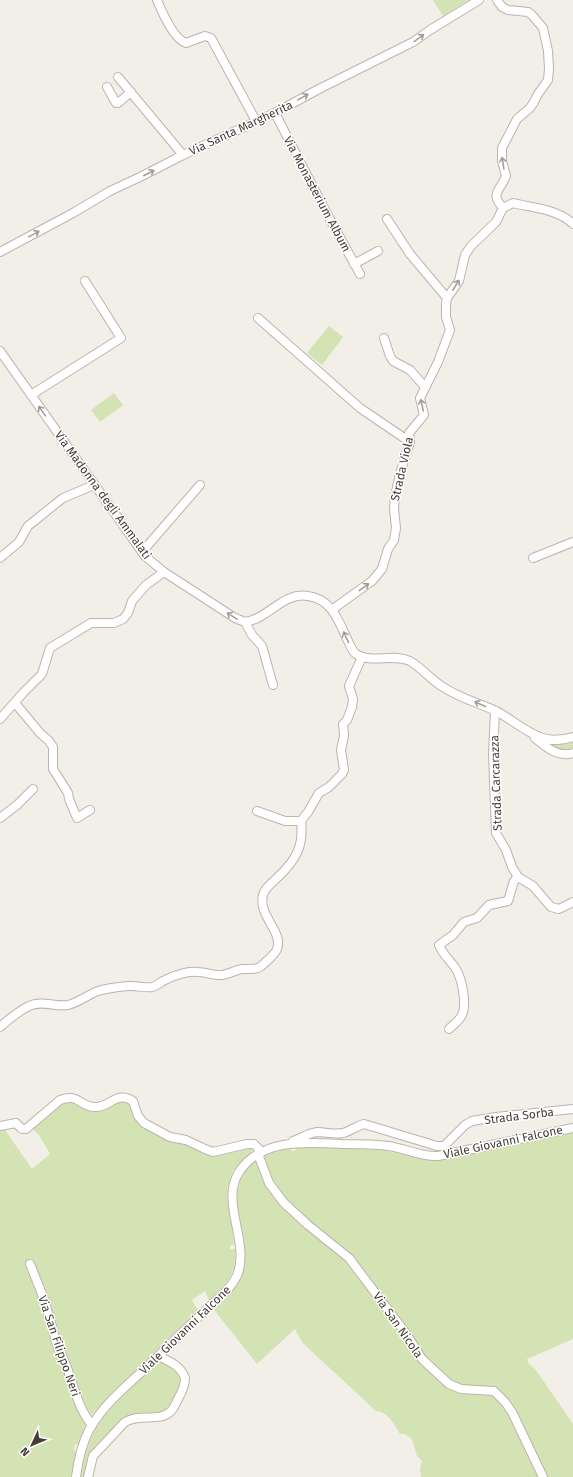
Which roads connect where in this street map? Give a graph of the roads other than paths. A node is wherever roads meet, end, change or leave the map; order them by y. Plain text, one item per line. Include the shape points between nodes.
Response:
1 (157, 0) edge
2 (479, 0) edge
3 (497, 0) edge
4 (118, 77) dead end
5 (107, 87) dead end
6 (132, 92) junction
7 (275, 113) junction
8 (256, 121) junction
9 (183, 155) junction
10 (503, 208) junction
11 (387, 218) dead end
12 (573, 224) edge
13 (378, 251) dead end
14 (0, 252) edge
15 (354, 264) junction
16 (360, 274) dead end
17 (85, 281) dead end
18 (447, 298) junction
19 (258, 318) dead end
20 (384, 338) dead end
21 (0, 351) edge
22 (425, 387) junction
23 (31, 395) junction
24 (410, 442) junction
25 (94, 484) junction
26 (200, 484) dead end
27 (573, 542) edge
28 (142, 552) junction
29 (0, 558) edge
30 (533, 558) dead end
31 (164, 572) junction
32 (333, 610) junction
33 (245, 622) junction
34 (362, 657) junction
35 (273, 685) dead end
36 (15, 703) junction
37 (495, 711) junction
38 (0, 719) edge
39 (526, 730) junction
40 (573, 737) edge
41 (573, 753) edge
42 (33, 789) dead end
43 (90, 810) dead end
44 (257, 811) dead end
45 (0, 818) edge
46 (301, 821) junction
47 (518, 877) junction
48 (573, 902) edge
49 (0, 1027) edge
50 (449, 1029) dead end
51 (573, 1109) edge
52 (0, 1126) edge
53 (573, 1128) edge
54 (289, 1143) junction
55 (260, 1153) junction
56 (30, 1264) dead end
57 (158, 1356) junction
58 (92, 1425) junction
59 (76, 1477) edge
60 (88, 1477) edge
61 (543, 1477) edge

1 - 8 street via 181,40 186,43 204,36 211,38
7 -> 2 street, Via Santa Margherita via 413,42
10 -> 3 street via 497,199 497,192 506,176 502,148 517,119 530,108 548,80 549,69 543,28 528,12 508,10
4 - 6 street
5 - 6 street via 116,103
6 - 9 street
7 - 8 street, Via Santa Margherita
7 - 15 street, Via Monasterium Album
8 - 9 street, Via Santa Margherita
14 -> 9 street, Via Santa Margherita via 110,190 140,178
10 - 12 street via 513,203 548,210
18 -> 10 street via 459,281 465,256 471,246 496,222
11 - 18 street via 410,254
13 - 15 street
15 - 16 street, Via Monasterium Album
17 - 23 street via 121,338
18 - 22 street, Strada Viola via 446,317 450,330
19 - 24 street via 360,408
20 - 22 street via 393,361 410,370
21 - 23 street, Via Madonna degli Ammalati
24 -> 22 street, Strada Viola via 410,433 424,415 420,398
25 -> 23 street, Via Madonna degli Ammalati
32 -> 24 street, Strada Viola via 372,581 382,569 388,549 394,540 395,496
25 - 28 street, Via Madonna degli Ammalati
25 - 29 street via 63,498 51,507 28,526 19,542
26 - 28 street
27 - 30 street
28 - 31 street, Via Madonna degli Ammalati
33 -> 31 street, Via Madonna degli Ammalati
31 - 36 street via 146,585 132,601 123,619 114,623 90,623 50,648 42,674
32 - 33 street via 314,597 294,596 257,620
34 -> 32 street via 353,650
33 - 35 street via 262,646
37 -> 34 street via 445,688 416,665 401,658
34 - 46 street via 349,686 352,699 350,713 343,724 341,750 344,770 329,787 319,793
36 - 38 street
36 - 43 street via 53,747 53,769 68,793 77,818
37 - 39 street
37 - 47 street, Strada Carcarazza via 493,754 496,833
39 - 40 street via 540,738 551,740
39 - 41 street via 554,752 563,755
42 - 45 street
44 - 46 street via 285,821
46 - 49 street via 302,841 296,856 263,894 265,914 278,939 277,949 260,967 222,975 186,973 153,986 100,990 68,1005 30,1005
47 - 48 street via 533,886 554,909
47 - 50 street via 514,881 508,901 489,905 477,918 464,922 440,945 442,952 460,977 463,988 462,1015
51 - 54 street, Strada Sorba via 472,1121 444,1146 436,1146 364,1124 337,1134 307,1134
52 - 55 street via 16,1123 26,1129 60,1100 67,1098 73,1097 94,1108 124,1097 133,1101 138,1116 144,1123 170,1137 186,1140 213,1152 254,1144
53 - 54 street, Viale Giovanni Falcone via 433,1156 380,1145
54 - 55 street
55 - 57 street, Viale Giovanni Falcone via 239,1172 233,1188 240,1259 236,1277 224,1293
55 - 61 street, Via San Nicola via 269,1183 284,1203 349,1258 422,1359 449,1384 461,1389 494,1391 505,1402
56 - 58 street, Via San Filippo Neri via 75,1395 85,1417
57 - 58 street, Viale Giovanni Falcone via 106,1406
57 - 60 street via 181,1370 185,1378 183,1389 172,1410 162,1416 136,1417 125,1422 93,1456
58 - 59 street, Viale Giovanni Falcone via 81,1451

